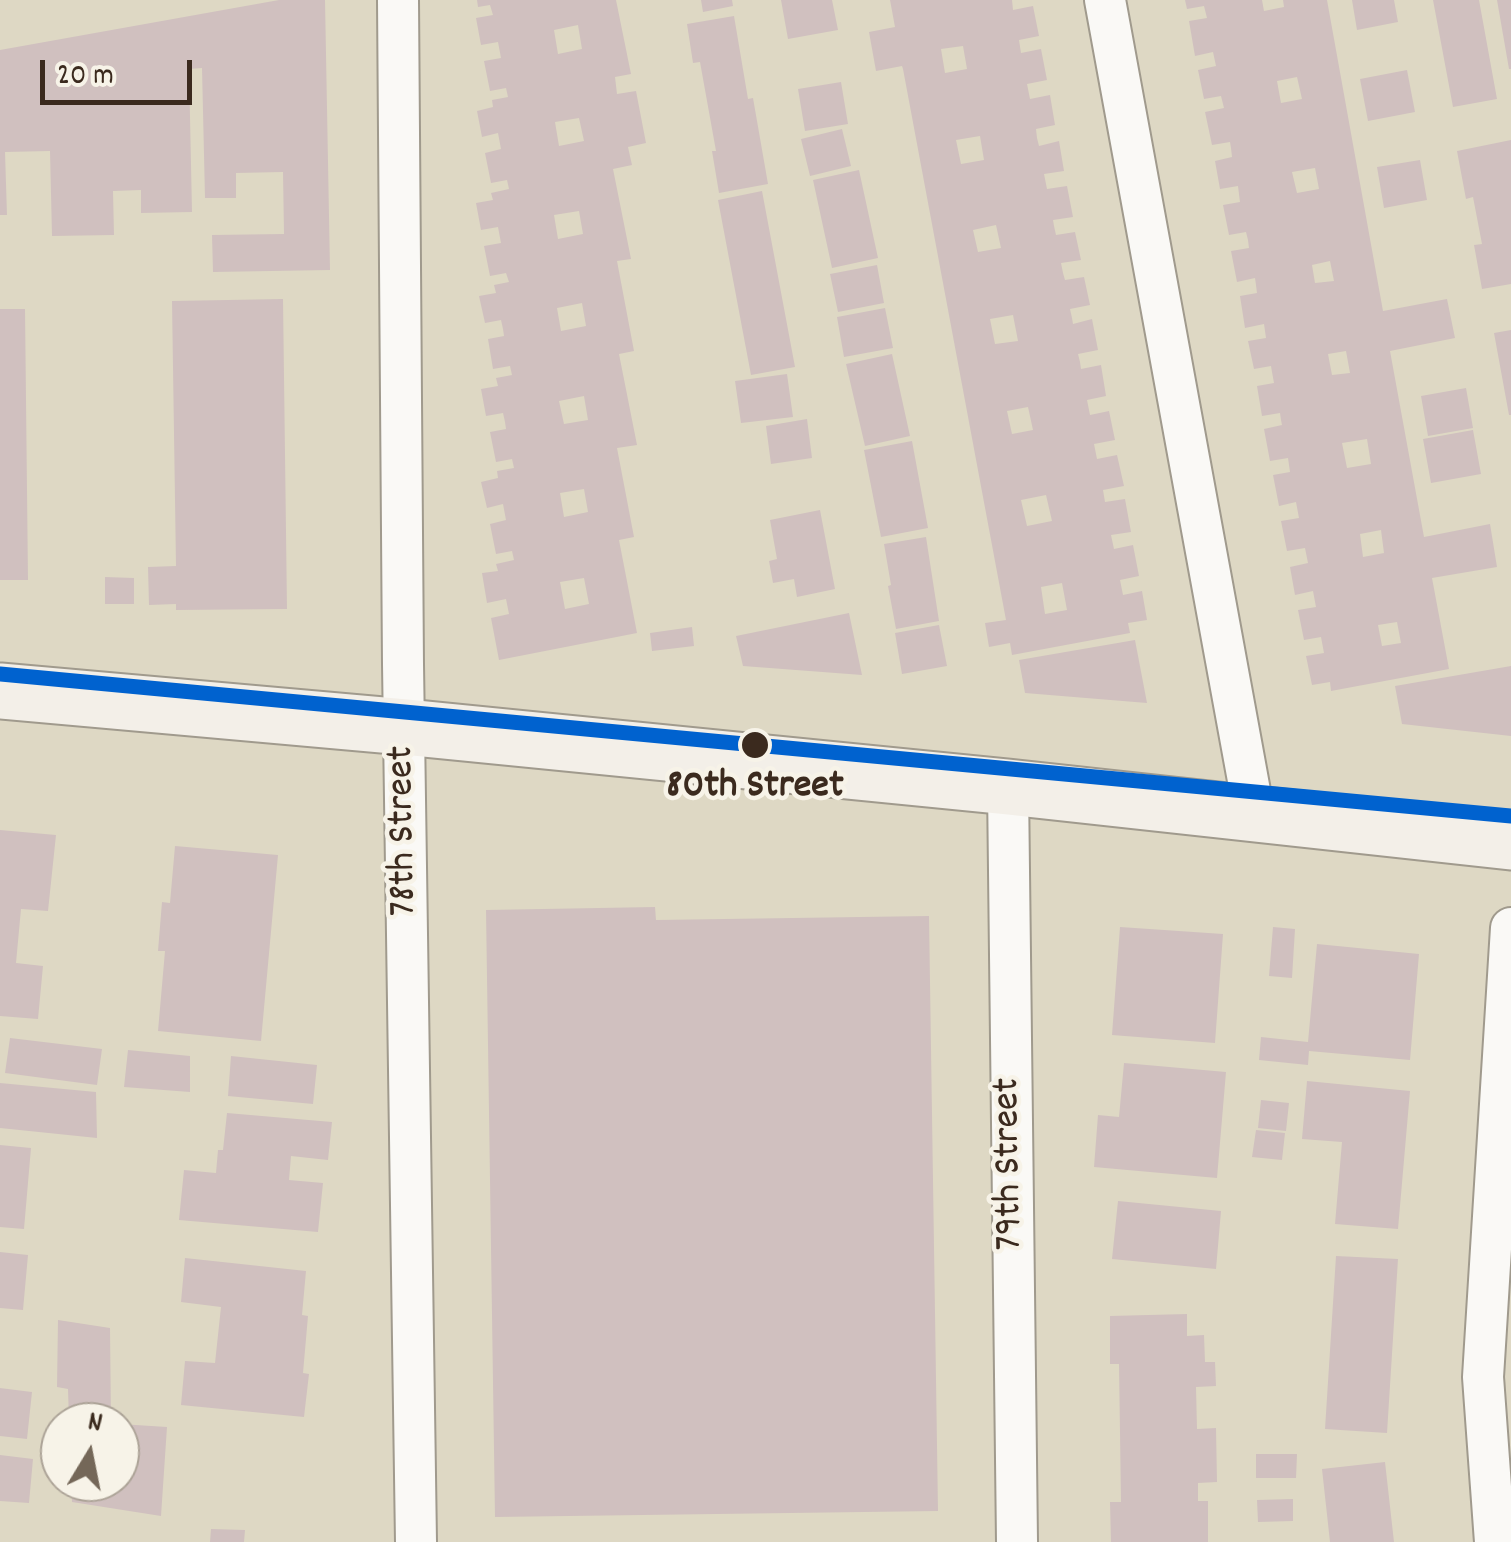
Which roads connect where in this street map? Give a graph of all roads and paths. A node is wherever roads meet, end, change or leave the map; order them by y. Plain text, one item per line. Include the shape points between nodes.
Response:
1 (398, 0) edge
2 (1105, 0) edge
3 (0, 691) edge
4 (405, 727) junction
5 (1008, 787) junction
6 (1254, 813) junction
7 (1511, 842) edge
8 (1511, 928) edge
9 (416, 1542) edge
10 (1017, 1542) edge
11 (1495, 1542) edge

1 - 4 street, 78th Street
2 - 6 street
3 - 4 street
4 - 5 street
4 - 9 street, 78th Street
5 - 6 street
5 - 10 street, 79th Street
6 - 7 street
8 - 11 street via 1483,1377

